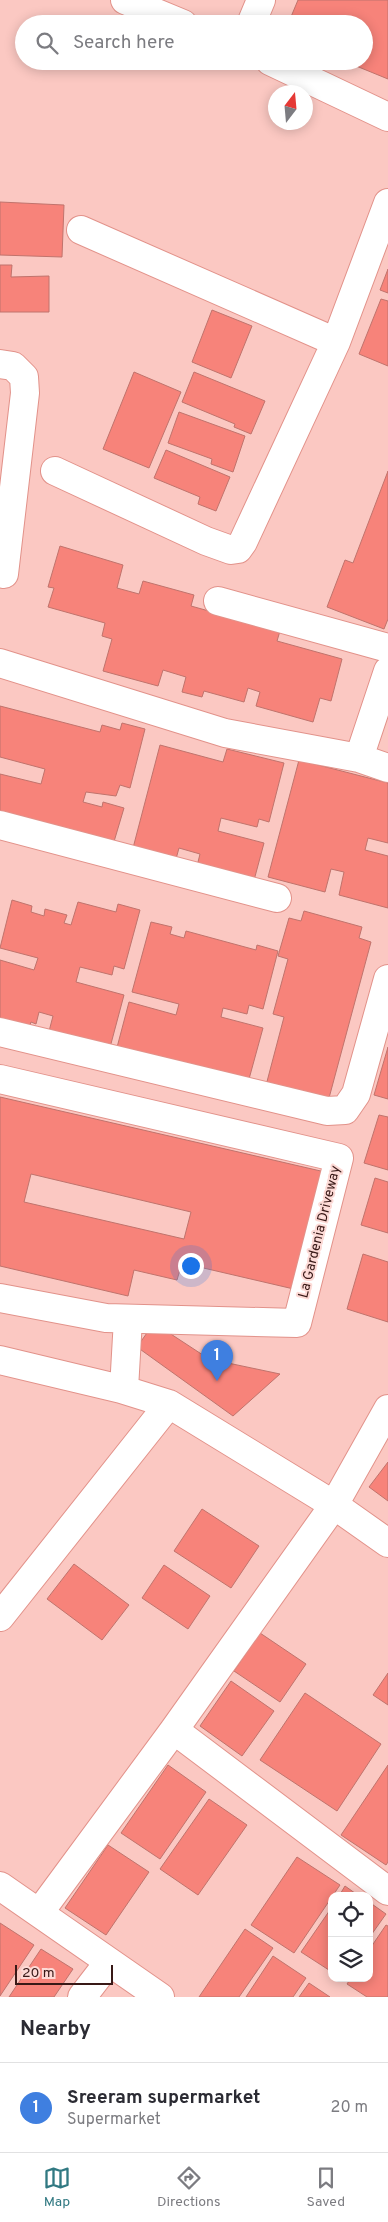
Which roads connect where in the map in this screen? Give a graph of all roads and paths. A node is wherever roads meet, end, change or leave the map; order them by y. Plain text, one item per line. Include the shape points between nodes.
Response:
1 (125, 0) edge
2 (260, 0) edge
3 (161, 15) edge
4 (254, 15) edge
5 (289, 70) edge
6 (388, 117) edge
7 (388, 203) edge
8 (81, 230) dead end
9 (336, 342) junction
10 (0, 364) edge
11 (54, 471) dead end
12 (4, 574) dead end
13 (218, 601) dead end
14 (388, 648) edge
15 (0, 663) edge
16 (388, 671) edge
17 (359, 758) junction
18 (388, 768) edge
19 (0, 825) edge
20 (277, 898) dead end
21 (388, 979) edge
22 (0, 1032) edge
23 (0, 1079) edge
24 (0, 1298) edge
25 (128, 1319) junction
26 (0, 1360) edge
27 (124, 1390) junction
28 (169, 1404) junction
29 (388, 1409) edge
30 (334, 1505) junction
31 (388, 1543) edge
32 (0, 1617) edge
33 (174, 1730) junction
34 (0, 1886) edge
35 (388, 1891) edge
36 (39, 1913) junction
37 (109, 1962) junction
38 (82, 1997) edge
39 (160, 1997) edge

1 - 3 street
2 - 4 street
5 - 6 street
7 - 9 street
8 - 9 street
9 - 11 street via 238,549 231,550 206,541
10 - 12 street via 13,366 24,377 25,393
13 - 14 street
15 - 17 street via 225,733
16 - 17 street
17 - 18 street
19 - 20 street
21 - 22 street via 356,1094 345,1110 327,1111
23 - 25 street, La Gardenia Driveway via 339,1158 298,1323
24 - 25 street, La Gardenia Driveway via 106,1318
25 - 27 street
26 - 27 street
27 - 28 street
28 - 30 street
28 - 32 street
29 - 30 street
30 - 31 street
30 - 33 street
33 - 35 street
33 - 36 street
34 - 36 street
36 - 37 street
37 - 38 street
37 - 39 street

